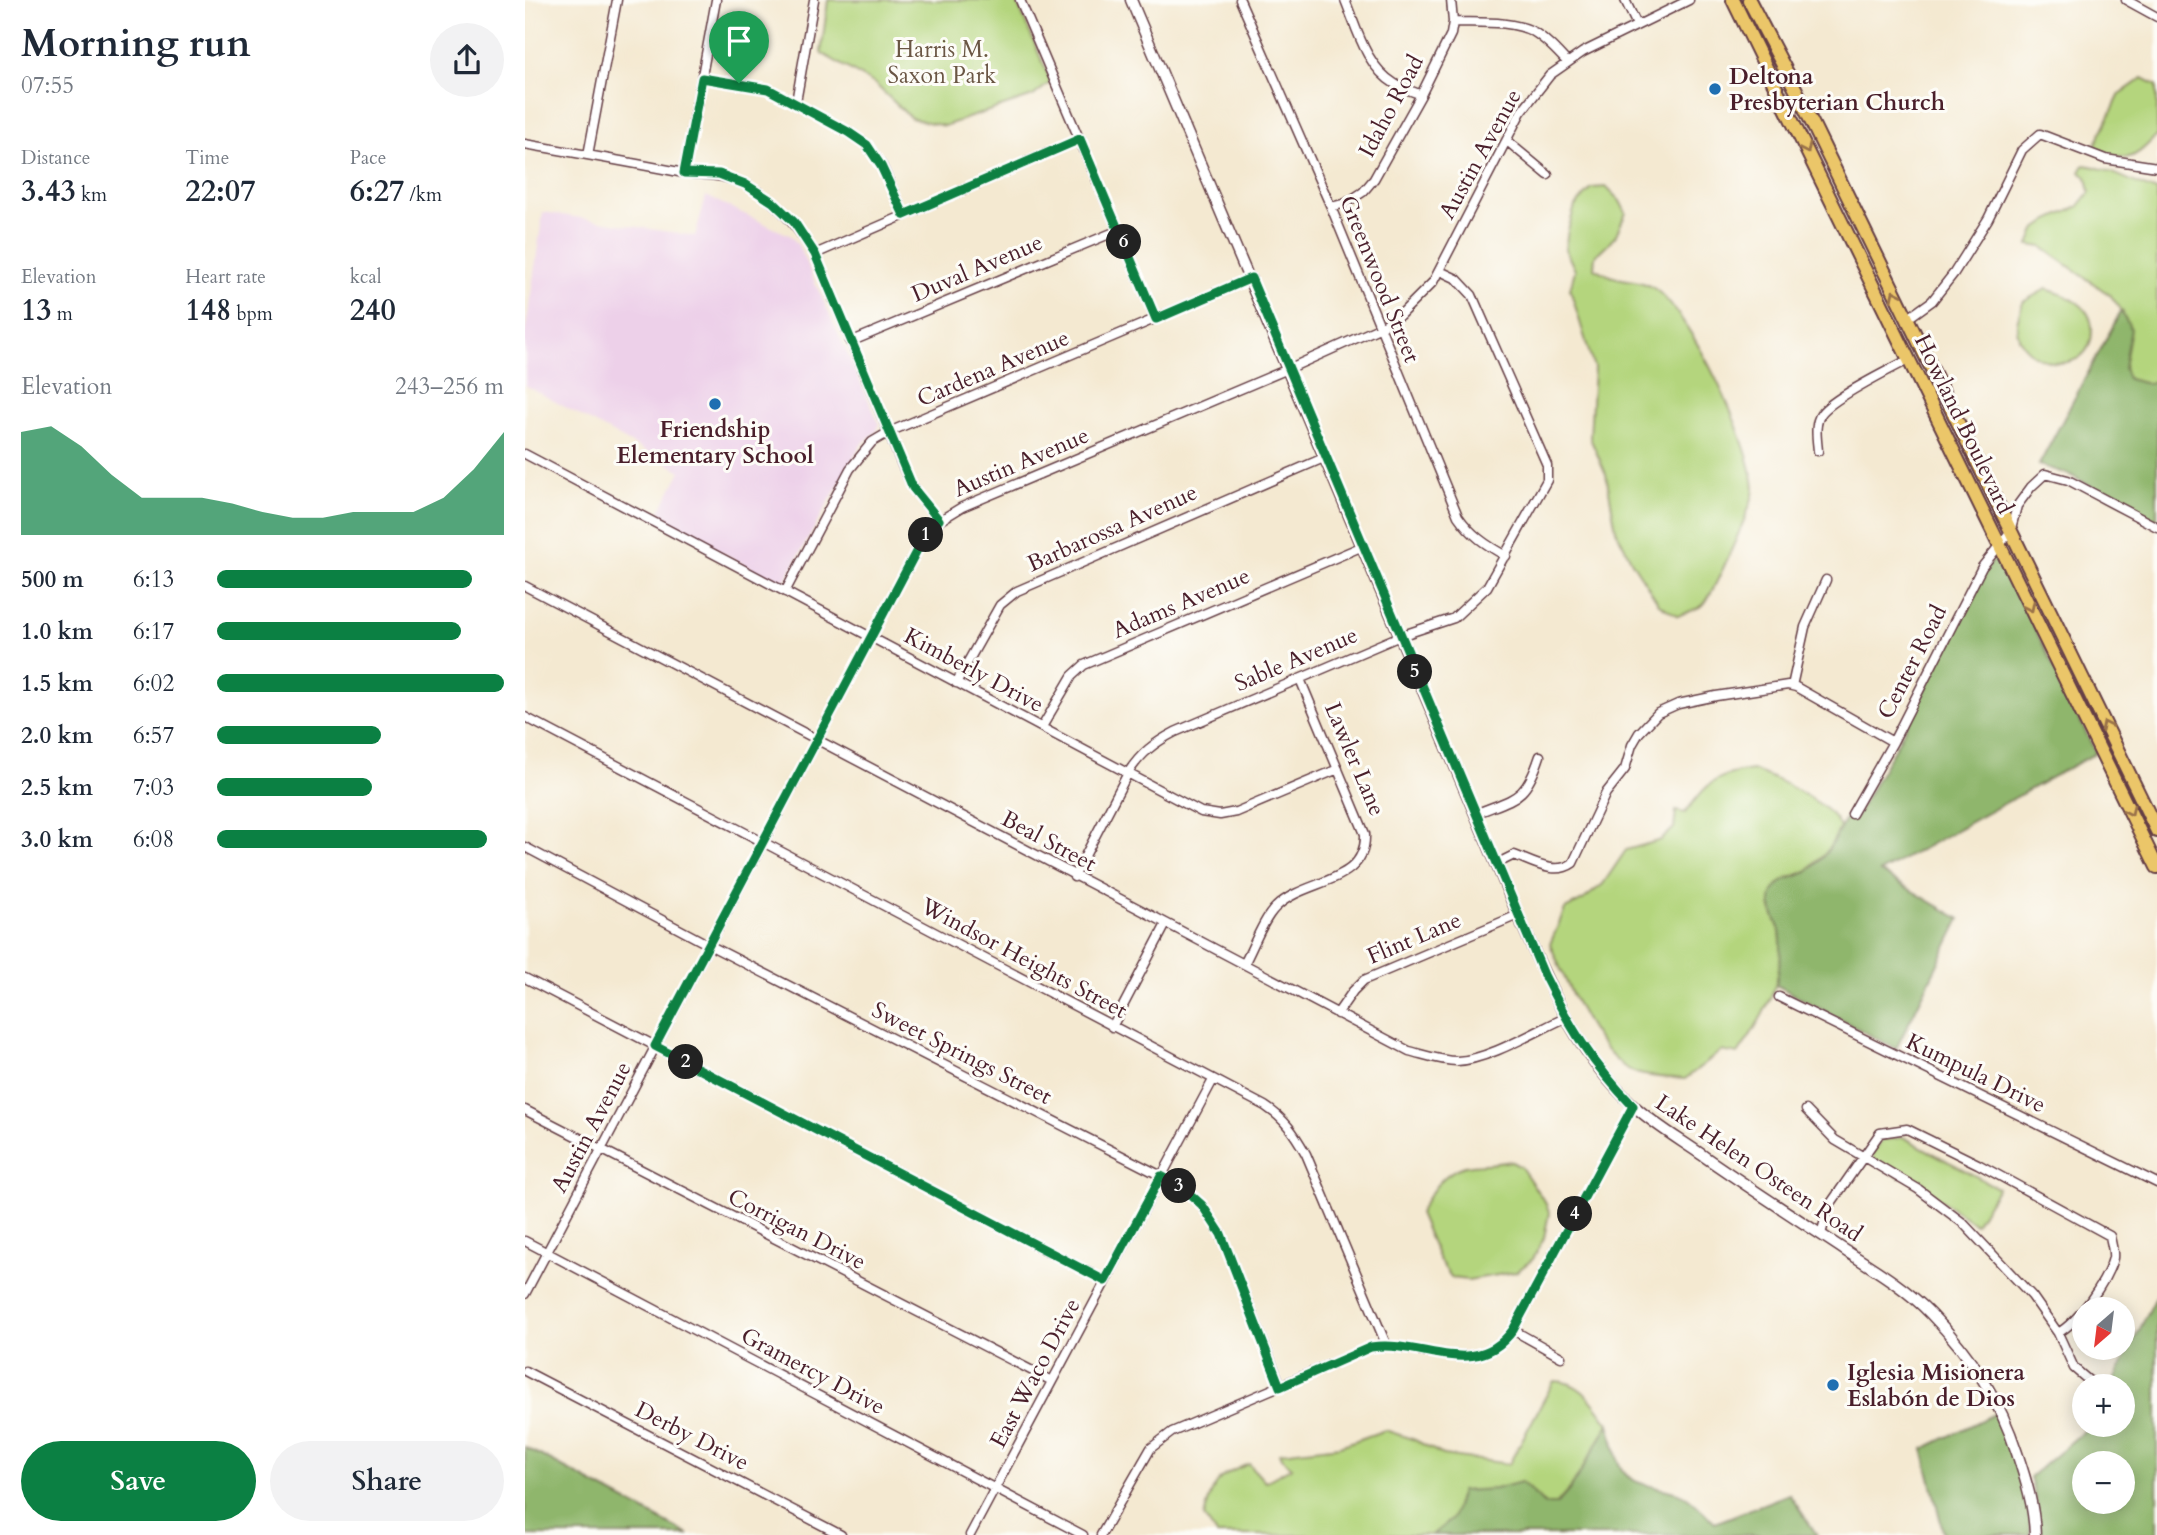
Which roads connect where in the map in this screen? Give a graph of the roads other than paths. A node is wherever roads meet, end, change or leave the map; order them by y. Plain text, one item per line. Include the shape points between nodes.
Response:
1 (617, 0) edge
2 (716, 0) edge
3 (814, 0) edge
4 (1020, 0) edge
5 (1131, 0) edge
6 (1240, 0) edge
7 (1345, 0) edge
8 (1451, 0) edge
9 (1625, 0) edge
10 (1689, 0) edge
11 (1734, 0) edge
12 (1749, 0) edge
13 (2126, 0) edge
14 (2157, 17) edge
15 (1453, 22) junction
16 (1637, 25) junction
17 (1567, 62) junction
18 (702, 78) junction
19 (1421, 94) junction
20 (796, 102) junction
21 (1080, 139) junction
22 (1507, 141) junction
23 (525, 144) edge
24 (588, 155) junction
25 (2157, 167) edge
26 (684, 173) junction
27 (1548, 175) dead end
28 (1331, 208) junction
29 (904, 215) junction
30 (1119, 230) junction
31 (815, 254) junction
32 (1440, 271) junction
33 (1251, 278) junction
34 (1156, 319) junction
35 (1907, 319) junction
36 (1379, 328) junction
37 (850, 342) junction
38 (1910, 359) junction
39 (1288, 369) junction
40 (889, 432) junction
41 (1818, 451) dead end
42 (525, 454) edge
43 (1326, 457) junction
44 (939, 520) junction
45 (2157, 527) edge
46 (2010, 532) junction
47 (2000, 545) junction
48 (1363, 546) junction
49 (1506, 556) junction
50 (1826, 580) dead end
51 (525, 586) edge
52 (785, 592) junction
53 (1400, 636) junction
54 (872, 637) junction
55 (1300, 679) junction
56 (956, 683) junction
57 (1792, 686) junction
58 (525, 717) edge
59 (1042, 727) junction
60 (818, 741) junction
61 (1893, 742) junction
62 (1539, 756) dead end
63 (1338, 769) junction
64 (1128, 773) junction
65 (1475, 814) junction
66 (1852, 814) dead end
67 (2157, 831) edge
68 (763, 842) junction
69 (525, 847) edge
70 (1496, 864) junction
71 (2157, 867) edge
72 (1074, 877) junction
73 (1518, 915) junction
74 (1166, 924) junction
75 (709, 946) junction
76 (1244, 964) junction
77 (525, 978) edge
78 (1779, 997) dead end
79 (1338, 1014) junction
80 (1565, 1018) junction
81 (1112, 1027) junction
82 (655, 1046) junction
83 (1213, 1080) junction
84 (1633, 1106) junction
85 (525, 1110) edge
86 (1806, 1110) dead end
87 (601, 1150) junction
88 (1862, 1157) junction
89 (1161, 1176) junction
90 (2157, 1183) edge
91 (1821, 1234) junction
92 (525, 1241) edge
93 (547, 1253) junction
94 (1105, 1281) junction
95 (525, 1294) edge
96 (1513, 1330) junction
97 (2058, 1333) junction
98 (1386, 1345) junction
99 (1561, 1357) dead end
100 (525, 1371) edge
101 (2081, 1374) edge
102 (1052, 1381) junction
103 (1280, 1387) junction
104 (996, 1489) junction
105 (841, 1535) edge
106 (970, 1535) edge
107 (1083, 1535) edge
108 (1101, 1535) edge
109 (2035, 1535) edge

1 - 24 street
2 - 18 street
3 - 20 street
4 - 21 street
5 - 33 street, Lake Helen Osteen Road
6 - 28 street, Greenwood Street
7 - 19 street via 1376,67 1395,84
8 - 15 street, Idaho Road
9 - 16 street
10 - 16 street, Austin Avenue
11 -> 38 main road, Howland Boulevard
35 -> 12 main road, Howland Boulevard
13 - 14 street
15 - 17 street via 1517,26 1534,32
15 - 19 street, Idaho Road
16 - 17 street, Austin Avenue
17 - 22 street, Austin Avenue via 1532,97
18 - 20 street via 768,89
18 - 26 street
19 - 28 street, Idaho Road via 1374,179 1354,197
20 - 29 street via 867,145
21 - 29 street
21 - 30 street
22 - 27 street
22 - 32 street, Austin Avenue
23 - 24 street
24 - 26 street
25 - 35 street via 2105,159 2040,134 2022,150 1988,219 1954,273 1932,301
26 - 31 street via 719,174 745,184 794,222
28 - 36 street, Greenwood Street
29 - 31 street
30 - 34 street
30 - 37 street, Duval Avenue
31 - 37 street
32 - 36 street, Austin Avenue via 1413,304
32 - 49 street, Sable Avenue via 1457,279 1472,295 1547,465 1548,480
33 - 34 street, Cardena Avenue
33 - 39 street, Lake Helen Osteen Road
34 - 40 street, Cardena Avenue
35 - 46 main road, Howland Boulevard
36 - 39 street, Austin Avenue
36 - 49 street, Greenwood Street via 1458,516 1483,544
37 - 40 street
38 - 41 street via 1822,412 1817,422
38 - 47 main road, Howland Boulevard
39 - 43 street, Lake Helen Osteen Road
39 - 44 street, Austin Avenue
40 - 44 street via 913,488
40 - 52 street, Cardena Avenue via 872,442 850,469
42 - 52 street, Kimberly Drive
43 - 48 street, Lake Helen Osteen Road
43 - 56 street, Barbarossa Avenue via 1017,591 1000,605
44 - 54 street, Austin Avenue via 926,533
45 - 46 street, Center Road via 2068,480 2045,474 2017,506
46 - 47 street, Center Road
67 -> 46 main road, Howland Boulevard
47 - 61 street, Center Road via 1982,567
47 -> 71 main road, Howland Boulevard
48 - 53 street, Lake Helen Osteen Road
48 - 59 street, Adams Avenue via 1084,665
49 - 53 street, Sable Avenue via 1487,587 1454,618
50 - 57 street via 1805,627
51 - 60 street, Beal Street
52 - 54 street, Kimberly Drive
53 - 55 street, Sable Avenue
53 - 65 street, Lake Helen Osteen Road
54 - 56 street, Kimberly Drive
54 - 60 street, Austin Avenue
55 - 63 street, Lawler Lane
55 - 64 street, Sable Avenue via 1154,743
56 - 59 street, Kimberly Drive
57 - 61 street
57 - 70 street via 1716,696 1658,713 1632,745 1625,769 1606,793 1573,863 1566,868 1548,868 1514,855
58 - 68 street, Windsor Heights Street
59 - 64 street, Kimberly Drive
60 - 68 street, Austin Avenue
60 - 72 street, Beal Street
61 - 66 street, Center Road
62 - 65 street via 1521,794
63 - 64 street, Kimberly Drive via 1220,815 1201,812
63 - 76 street, Lawler Lane via 1365,834 1366,845 1358,863 1344,874 1290,895 1273,909
64 - 72 street, Sable Avenue
65 - 70 street, Lake Helen Osteen Road
68 - 75 street, Austin Avenue
68 - 81 street, Windsor Heights Street
69 - 75 street, Sweet Springs Street
70 - 73 street, Lake Helen Osteen Road
72 - 74 street, Beal Street
73 - 79 street, Flint Lane via 1364,980
73 - 80 street, Lake Helen Osteen Road
74 - 76 street, Beal Street
74 - 81 street
75 - 82 street, Austin Avenue
75 - 89 street, Sweet Springs Street
76 - 79 street, Beal Street
77 - 82 street
78 - 90 street, Kumpula Drive
79 - 80 street, Beal Street via 1409,1051 1458,1061 1482,1056
80 - 84 street, Lake Helen Osteen Road via 1587,1054
81 - 83 street, Windsor Heights Street
82 - 87 street, Austin Avenue
82 - 94 street
83 - 89 street, East Waco Drive
83 - 98 street, Windsor Heights Street via 1265,1106 1291,1128
84 - 91 street, Lake Helen Osteen Road
84 - 96 street
85 - 87 street, Corrigan Drive
86 - 88 street via 1835,1140
87 - 93 street, Austin Avenue
87 - 102 street, Corrigan Drive
88 - 91 street via 1829,1206
88 - 97 street via 1918,1189 1963,1223 2032,1296
88 - 97 street via 1880,1133 1907,1129 2110,1236 2113,1256 2107,1272 2069,1327
89 - 94 street, East Waco Drive
89 - 103 street, Sweet Springs Street via 1202,1205 1221,1234
91 - 109 street, Lake Helen Osteen Road via 1896,1284 1930,1313 1967,1355 2010,1432 2034,1511
92 - 93 street, Gramercy Drive
93 - 95 street, Austin Avenue
93 - 104 street, Gramercy Drive
94 - 102 street, East Waco Drive
96 - 98 street via 1497,1347 1465,1357
96 - 99 street
97 - 101 street
98 - 103 street via 1371,1347
100 - 105 street, Derby Drive
102 - 104 street, East Waco Drive
103 - 108 street via 1172,1433 1151,1448
104 - 106 street, East Waco Drive
104 - 107 street, Gramercy Drive

